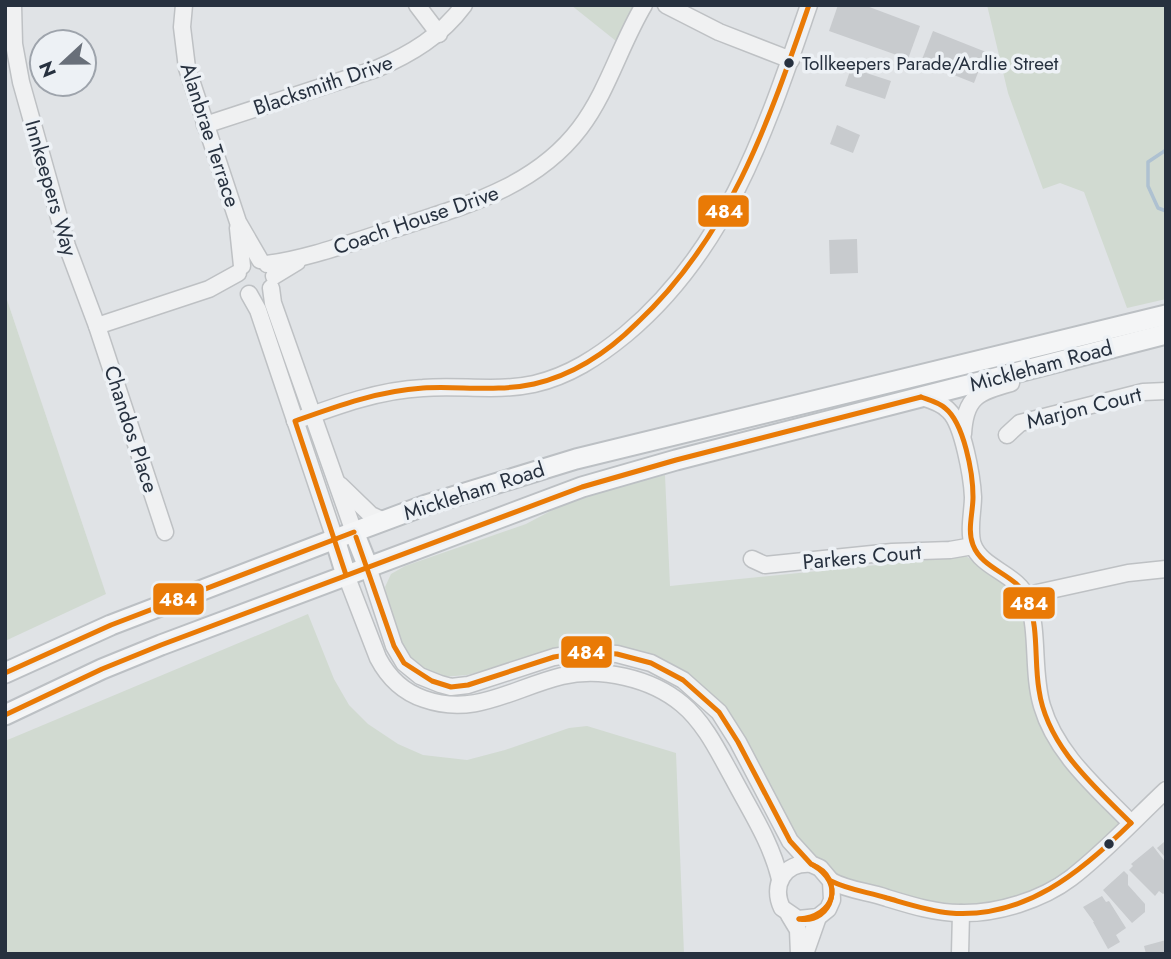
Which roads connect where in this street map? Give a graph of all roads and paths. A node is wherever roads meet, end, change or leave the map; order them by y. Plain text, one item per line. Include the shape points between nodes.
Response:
1 (13, 5) edge
2 (184, 5) edge
3 (417, 5) edge
4 (464, 5) edge
5 (644, 5) edge
6 (666, 5) edge
7 (809, 5) edge
8 (439, 34) junction
9 (791, 60) junction
10 (205, 125) junction
11 (238, 222) junction
12 (268, 272) junction
13 (242, 280) junction
14 (1166, 315) edge
15 (97, 326) junction
16 (1166, 334) edge
17 (1143, 339) junction
18 (1166, 391) edge
19 (921, 397) junction
20 (313, 415) junction
21 (295, 421) junction
22 (1007, 435) dead end
23 (963, 443) junction
24 (336, 480) junction
25 (384, 521) junction
26 (164, 532) dead end
27 (354, 532) junction
28 (335, 539) junction
29 (973, 546) junction
30 (752, 559) dead end
31 (368, 567) junction
32 (1166, 569) edge
33 (346, 575) junction
34 (1027, 598) junction
35 (5, 673) edge
36 (5, 715) edge
37 (1166, 790) edge
38 (1131, 823) junction
39 (811, 864) junction
40 (780, 879) junction
41 (831, 881) junction
42 (879, 895) junction
43 (823, 913) junction
44 (961, 914) junction
45 (789, 915) junction
46 (799, 954) edge
47 (805, 954) edge
48 (960, 954) edge

1 - 15 street, Innkeepers Way via 25,101 66,246
2 - 10 street, Alanbrae Terrace via 183,50
3 - 8 street
4 - 8 street, Blacksmith Drive
5 - 12 street, Coach House Drive via 596,105 564,146 535,171 485,198
6 - 9 street
7 - 9 street
8 - 10 street, Blacksmith Drive via 376,69
9 - 20 street via 719,226 650,313 612,345 571,371 534,384 501,389 399,390
10 - 11 street, Alanbrae Terrace
11 - 12 street, Alanbrae Terrace
11 - 13 street, Alanbrae Terrace
12 - 13 street via 250,260
12 - 13 street via 261,295
12 - 20 street, Alanbrae Terrace via 273,303
13 - 15 street
13 - 21 street, Alanbrae Terrace via 258,310
14 - 25 main road, Mickleham Road via 576,459
15 - 26 street, Chandos Place
16 - 17 main road, Mickleham Road
17 - 19 main road, Mickleham Road
17 - 23 street via 1086,363 978,395 965,410
18 - 22 street, Marjon Court via 1143,392 1020,423
19 - 23 street via 949,411
19 - 31 main road, Mickleham Road via 582,487
20 - 21 street
20 - 24 street, Alanbrae Terrace
21 - 28 street, Alanbrae Terrace
23 - 29 street via 973,496
24 - 25 street via 371,515
24 - 27 street, Alanbrae Terrace
25 - 27 main road, Mickleham Road
27 - 28 main road, Mickleham Road
27 - 31 main road
28 - 33 main road
28 - 35 main road, Mickleham Road via 111,625
29 - 30 street, Parkers Court via 765,565
29 - 34 street
31 - 33 main road, Mickleham Road
31 - 39 street via 404,663 440,684 468,685 554,657 585,652 651,663 683,680 719,712 790,841
32 - 34 street via 1128,573
33 - 36 main road, Mickleham Road via 102,669
33 - 40 street via 384,670 408,693 442,705 472,705 564,676 592,673 624,676 682,704 717,748 774,853
34 - 38 street via 1042,706 1053,731 1068,758
37 - 38 street
38 - 44 street via 1069,880 1030,901
39 - 40 street via 794,866
39 - 41 street
40 - 45 street via 778,900
41 - 42 street via 847,890
41 - 43 street via 832,900
42 - 43 street
42 - 44 street
43 - 45 street via 799,919
43 - 47 street
44 - 48 street
45 - 46 street via 798,930

